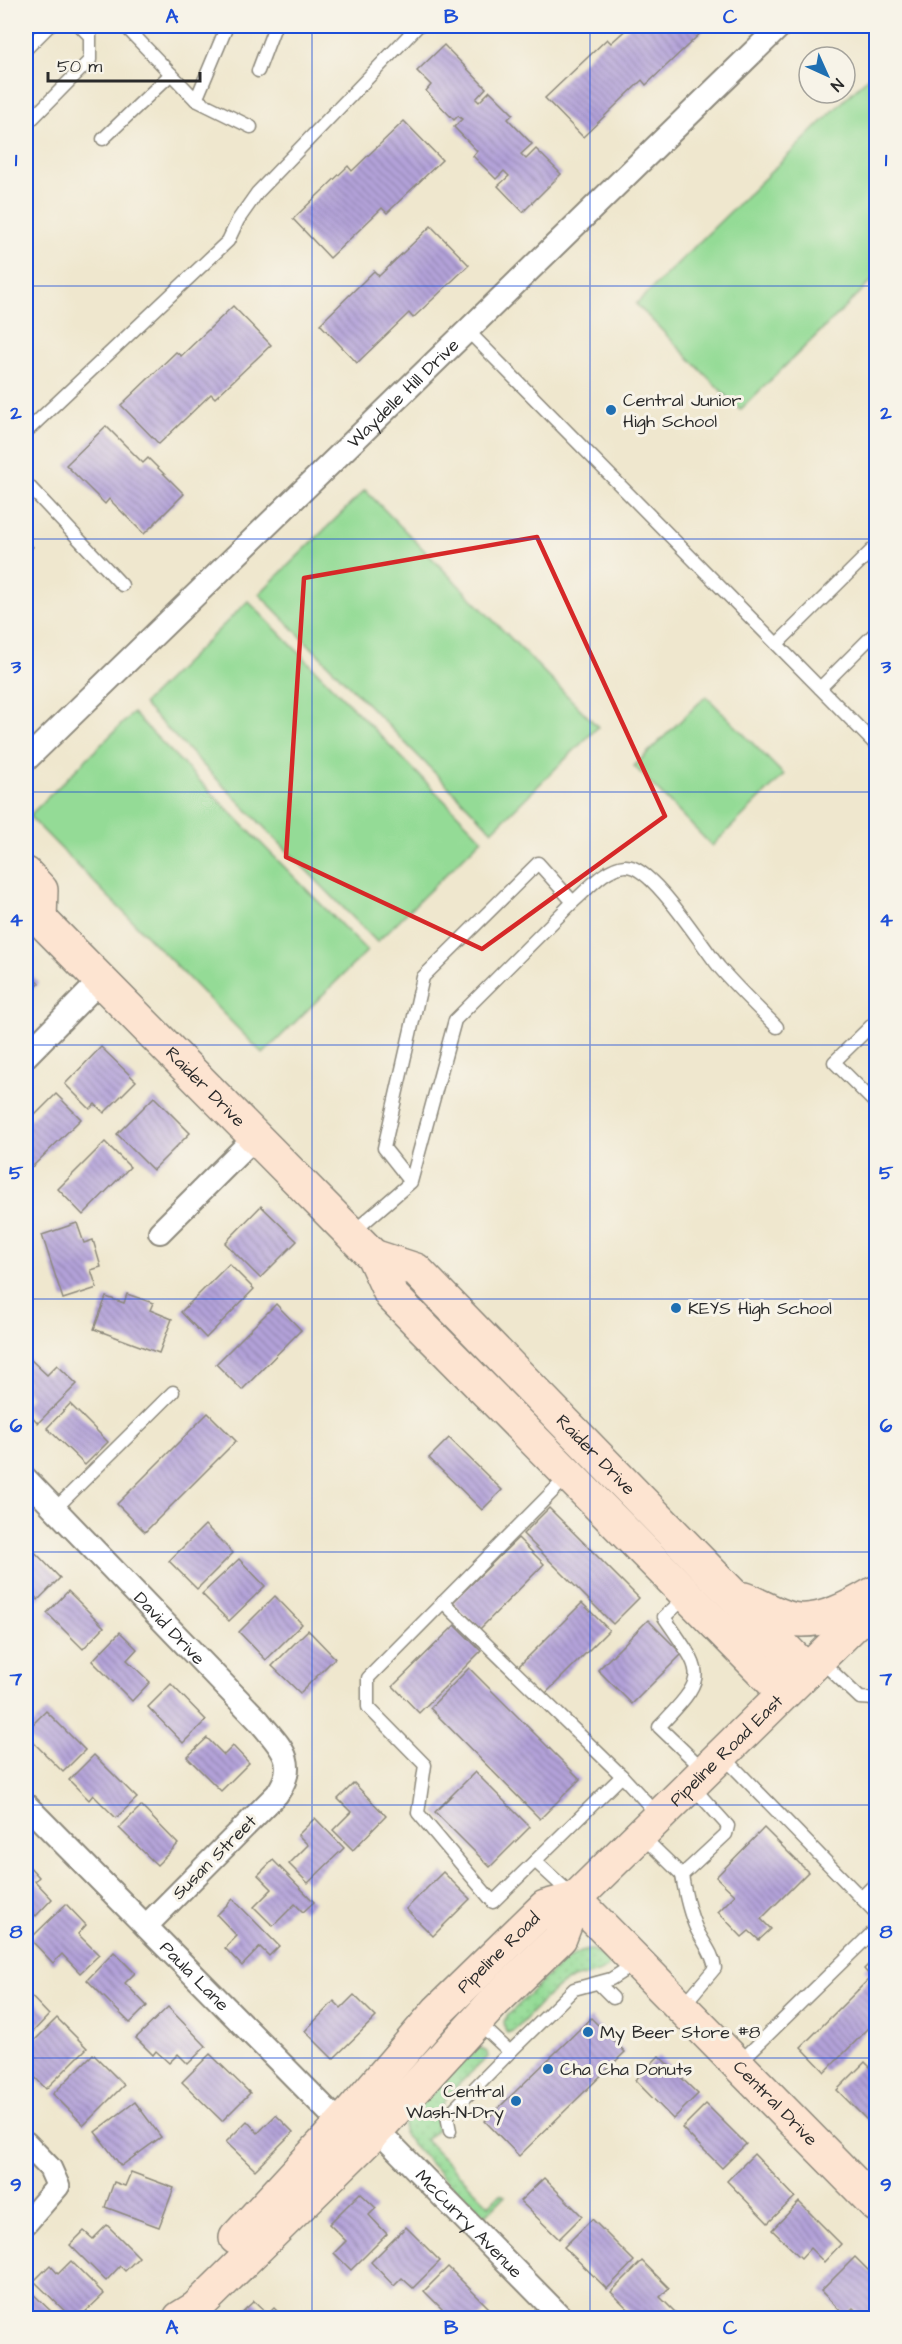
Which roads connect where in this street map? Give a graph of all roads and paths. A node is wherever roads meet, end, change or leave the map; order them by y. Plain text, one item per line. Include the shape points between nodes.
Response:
1 (49, 26) edge
2 (80, 26) edge
3 (125, 26) edge
4 (227, 26) edge
5 (275, 26) edge
6 (418, 26) edge
7 (780, 26) edge
8 (26, 49) edge
9 (258, 71) dead end
10 (171, 74) junction
11 (196, 100) junction
12 (26, 125) edge
13 (252, 127) dead end
14 (103, 140) dead end
15 (467, 330) junction
16 (26, 432) edge
17 (26, 483) edge
18 (876, 546) edge
19 (122, 585) dead end
20 (876, 632) edge
21 (777, 644) junction
22 (820, 688) junction
23 (876, 745) edge
24 (26, 760) edge
25 (26, 874) edge
26 (573, 902) junction
27 (33, 917) edge
28 (100, 980) junction
29 (876, 1021) edge
30 (777, 1027) dead end
31 (26, 1056) edge
32 (876, 1104) edge
33 (256, 1136) junction
34 (411, 1182) junction
35 (160, 1232) dead end
36 (362, 1244) junction
37 (174, 1392) dead end
38 (568, 1475) junction
39 (26, 1479) edge
40 (55, 1509) junction
41 (653, 1514) junction
42 (630, 1538) junction
43 (876, 1592) edge
44 (730, 1593) junction
45 (687, 1596) junction
46 (443, 1602) junction
47 (876, 1603) edge
48 (804, 1675) junction
49 (876, 1699) edge
50 (706, 1770) junction
51 (622, 1776) junction
52 (282, 1787) joint
53 (26, 1805) edge
54 (650, 1825) junction
55 (535, 1861) junction
56 (682, 1875) junction
57 (876, 1883) edge
58 (861, 1898) junction
59 (575, 1899) junction
60 (876, 1913) edge
61 (146, 1926) junction
62 (876, 1929) edge
63 (637, 1962) junction
64 (598, 1983) junction
65 (613, 1998) dead end
66 (681, 2007) junction
67 (477, 2020) junction
68 (510, 2052) junction
69 (738, 2064) junction
70 (357, 2129) junction
71 (450, 2131) dead end
72 (26, 2144) edge
73 (876, 2205) edge
74 (26, 2223) edge
75 (164, 2319) edge
76 (180, 2319) edge
77 (562, 2319) edge

1 - 8 lane
2 - 12 lane via 90,36 90,60
3 - 10 lane
4 - 11 lane
5 - 9 lane
6 - 16 lane via 257,193 228,241
7 - 15 street, Waydelle Hill Drive
10 - 11 lane
10 - 14 lane
11 - 13 lane
15 - 21 lane
15 - 24 street, Waydelle Hill Drive
17 - 19 lane
18 - 21 lane
20 - 22 lane
21 - 22 lane
22 - 23 lane
25 - 27 main road, Raider Drive via 41,890
26 - 30 lane via 616,868 627,866 639,871 659,888 720,968
26 - 34 lane via 454,1020
26 - 34 lane via 538,863 423,977 384,1149
27 - 28 main road, Raider Drive
28 - 31 street
28 - 33 main road, Raider Drive
29 - 32 lane via 834,1062
33 - 35 street
33 - 36 main road, Raider Drive
34 - 36 lane
36 - 38 main road, Raider Drive via 392,1295
36 - 41 main road, Raider Drive via 416,1270
37 - 40 lane
38 - 42 main road, Raider Drive
38 - 46 lane
39 - 40 street, David Drive
40 - 52 street, David Drive via 266,1729 286,1754 288,1770
41 - 42 main road
41 - 44 main road, Raider Drive
42 - 45 main road, Raider Drive
43 - 44 main road via 855,1605 816,1618 794,1620
44 - 48 main road, Raider Drive
45 - 48 main road, Raider Drive
45 - 50 lane via 664,1617 696,1667 695,1686 659,1727
46 - 51 lane
46 - 55 lane via 368,1678 368,1707 425,1765 418,1814 492,1902
47 - 48 main road, Pipeline Road East
48 - 49 lane via 860,1698
48 - 50 main road, Pipeline Road East
50 - 54 main road, Pipeline Road East
50 - 56 lane via 728,1826 726,1834
50 - 58 lane
51 - 54 lane
51 - 55 lane
52 - 61 street, Susan Street
53 - 61 street, Paula Lane
54 - 56 lane
54 - 59 main road, Pipeline Road East
55 - 59 lane
56 - 66 lane via 697,1930 714,1957 715,1968
57 - 58 lane
58 - 60 lane
59 - 63 main road, Central Drive
59 - 67 main road, Pipeline Road via 560,1938
59 - 70 main road, Pipeline Road via 545,1907 438,2011
61 - 70 street, Paula Lane via 329,2112
62 - 69 lane
63 - 64 lane
63 - 66 main road, Central Drive
64 - 65 lane
64 - 68 lane via 570,1992
66 - 69 main road, Central Drive
67 - 68 lane
67 - 70 main road, Pipeline Road
68 - 71 lane via 447,2116
69 - 73 main road, Central Drive
70 - 75 main road, Pipeline Road via 183,2289
70 - 76 main road, Pipeline Road via 196,2308
70 - 77 street, McCurry Avenue via 389,2142
72 - 74 street via 57,2179 58,2186

